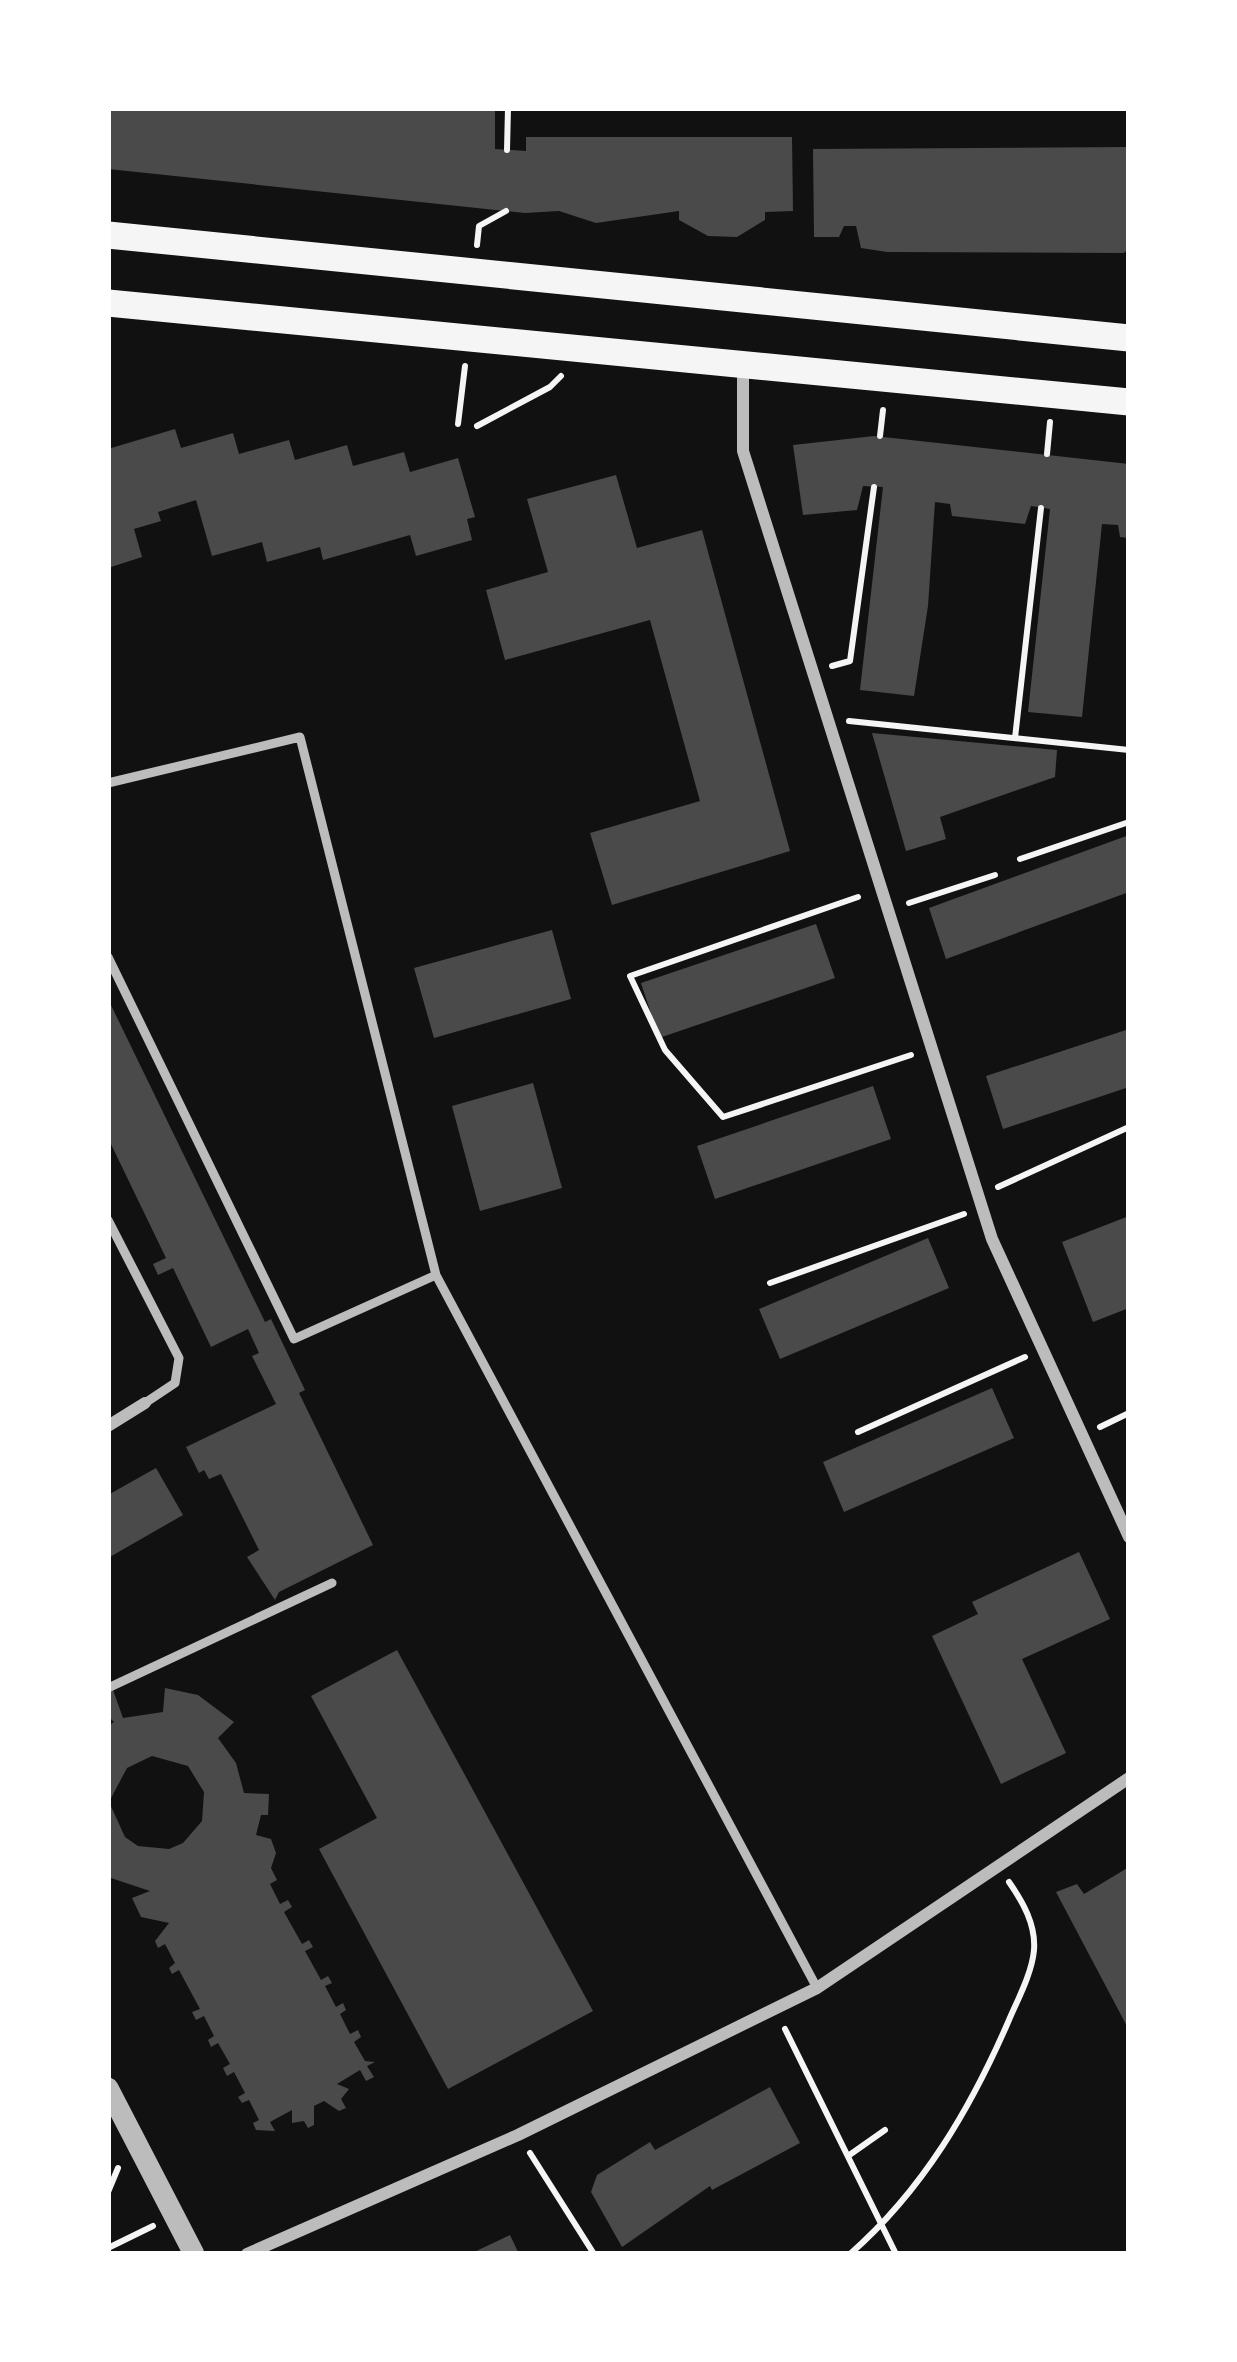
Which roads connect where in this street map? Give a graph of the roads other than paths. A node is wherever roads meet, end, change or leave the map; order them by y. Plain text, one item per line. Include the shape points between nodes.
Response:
1 (108, 235) edge
2 (108, 303) edge
3 (1129, 338) edge
4 (743, 362) junction
5 (1129, 402) edge
6 (108, 783) edge
7 (108, 958) edge
8 (108, 1220) edge
9 (436, 1275) junction
10 (145, 1402) joint
11 (108, 1426) edge
12 (1129, 1537) edge
13 (332, 1583) dead end
14 (108, 1688) edge
15 (1129, 1778) edge
16 (817, 1988) junction
17 (108, 2088) edge
18 (194, 2254) edge
19 (247, 2254) edge

1 - 3 main road
2 - 4 main road
4 - 5 main road
4 - 12 street via 743,451 981,1202
6 - 9 lane via 300,736
7 - 9 lane via 294,1339
8 - 10 lane via 179,1358 175,1383
9 - 16 lane
10 - 11 street
13 - 14 lane
15 - 16 street
16 - 19 street via 518,2135
17 - 18 street

